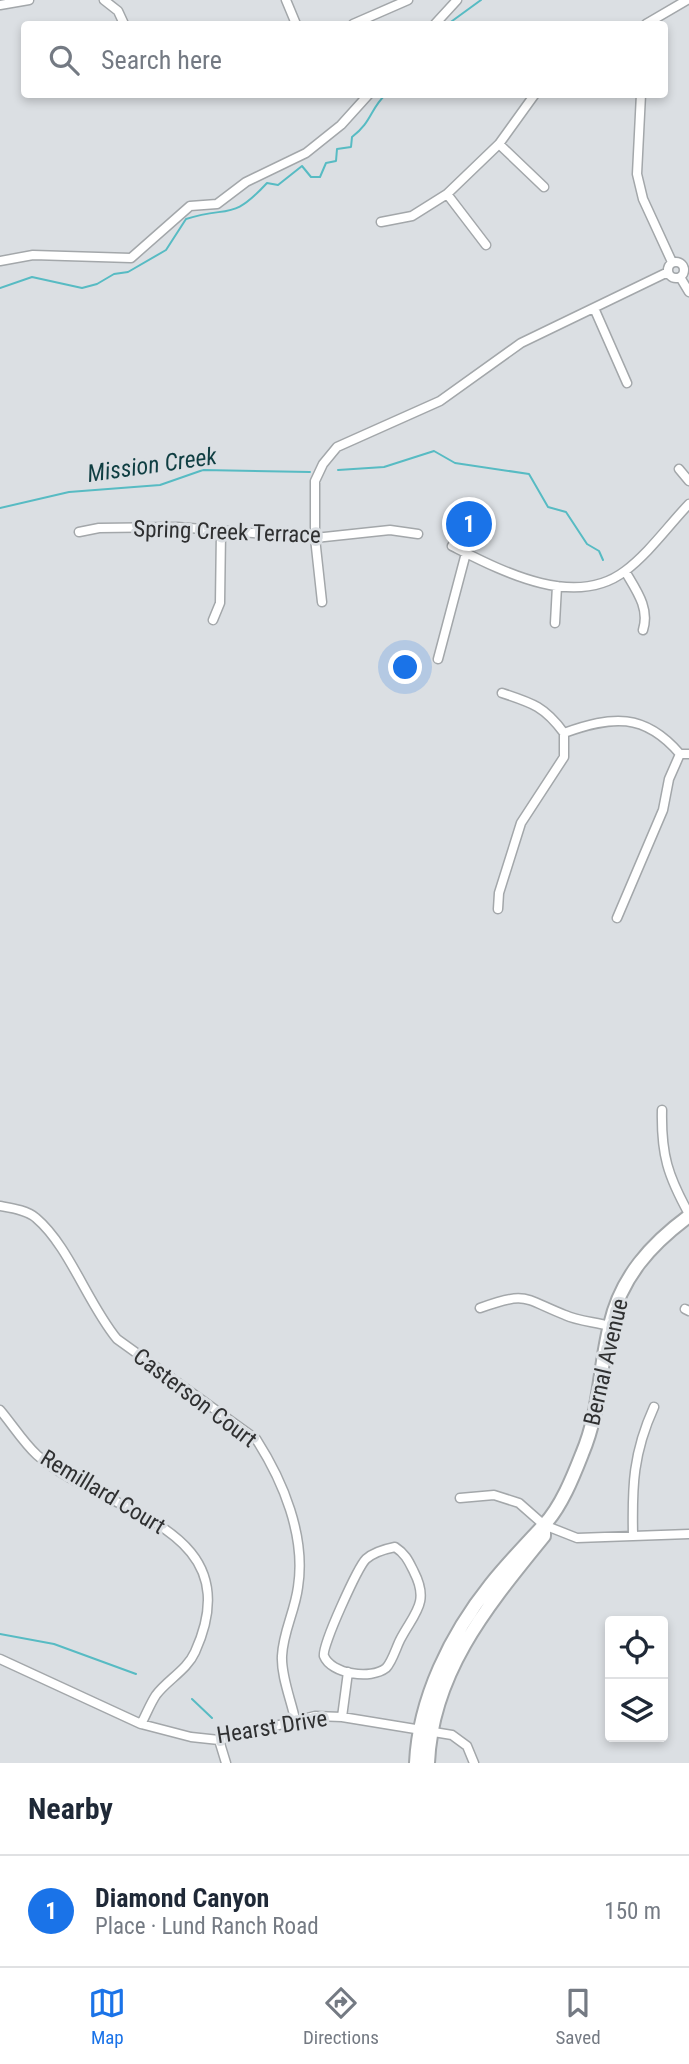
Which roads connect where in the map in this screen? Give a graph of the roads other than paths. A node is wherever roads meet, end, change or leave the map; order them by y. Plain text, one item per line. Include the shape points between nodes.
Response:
1 (29, 0) edge
2 (104, 0) edge
3 (286, 0) edge
4 (408, 0) edge
5 (457, 0) edge
6 (687, 0) edge
7 (0, 5) edge
8 (123, 21) edge
9 (295, 21) edge
10 (360, 21) edge
11 (438, 21) edge
12 (651, 21) edge
13 (365, 98) edge
14 (533, 98) edge
15 (641, 98) edge
16 (499, 144) junction
17 (544, 187) dead end
18 (447, 194) junction
19 (381, 222) dead end
20 (486, 245) dead end
21 (0, 261) edge
22 (672, 262) junction
23 (686, 264) edge
24 (668, 272) junction
25 (680, 277) junction
26 (689, 292) edge
27 (593, 308) junction
28 (627, 383) dead end
29 (679, 469) dead end
30 (689, 481) edge
31 (689, 504) edge
32 (79, 531) dead end
33 (221, 531) junction
34 (418, 534) dead end
35 (315, 538) junction
36 (452, 546) dead end
37 (466, 554) junction
38 (625, 571) junction
39 (557, 586) junction
40 (322, 602) dead end
41 (213, 620) dead end
42 (555, 623) dead end
43 (643, 630) dead end
44 (438, 659) dead end
45 (502, 693) dead end
46 (564, 733) junction
47 (684, 754) edge
48 (498, 909) dead end
49 (617, 918) dead end
50 (662, 1111) dead end
51 (0, 1206) edge
52 (689, 1215) edge
53 (480, 1308) dead end
54 (609, 1326) junction
55 (654, 1407) dead end
56 (0, 1410) edge
57 (460, 1498) dead end
58 (544, 1525) junction
59 (689, 1534) edge
60 (633, 1535) junction
61 (0, 1659) edge
62 (348, 1672) junction
63 (342, 1717) junction
64 (295, 1719) junction
65 (141, 1724) junction
66 (426, 1732) junction
67 (219, 1740) junction
68 (226, 1763) edge
69 (416, 1763) edge
70 (428, 1763) edge
71 (474, 1763) edge

1 - 7 street
2 - 8 street
3 - 9 street
4 - 10 street
5 - 11 street
6 - 12 street
13 - 21 street via 306,153 246,182 217,204 190,206 131,258 33,255
14 - 16 street
15 - 22 street via 637,174 643,199
16 - 17 street
16 - 18 street
18 - 19 street via 412,216
18 - 20 street
22 - 23 street
22 - 24 street
23 - 25 street
24 - 25 street
24 - 27 street
25 - 26 street
27 - 28 street
27 - 35 street via 521,343 440,401 337,447 315,481
29 - 30 street
31 - 38 street
32 - 33 street, Spring Creek Terrace via 152,527
33 - 35 street, Spring Creek Terrace
33 - 41 street via 220,603
34 - 35 street, Spring Creek Terrace via 390,530
35 - 40 street
36 - 37 street
37 - 39 street via 509,573
37 - 44 street
38 - 39 street via 581,586
38 - 43 street via 641,598 647,618
39 - 42 street
45 - 46 street via 542,709
46 - 47 street via 597,722 636,722
46 - 48 street via 564,757 521,823
47 - 49 street via 669,779 663,810
50 - 52 street via 668,1175
51 - 64 street, Casterson Court via 35,1217 117,1339 256,1439 270,1461 296,1527 300,1563 282,1658
52 - 54 main road, Bernal Avenue via 658,1238 634,1269
53 - 54 street via 528,1297 565,1315
54 - 58 main road, Bernal Avenue via 590,1434
55 - 60 street via 640,1438 632,1478
56 - 65 street, Remillard Court via 38,1455 167,1528 202,1572 205,1627 194,1655 156,1695
57 - 58 street via 494,1495 519,1503
58 - 60 street via 577,1538
58 - 66 main road, Bernal Avenue via 544,1536 465,1639
59 - 60 street
61 - 65 street, Hearst Drive
62 - 62 street via 375,1673 387,1668 421,1604 422,1588 404,1553 396,1547 368,1558 358,1569 325,1641 323,1654 331,1666
62 - 63 street
63 - 64 street, Hearst Drive
63 - 66 street, Hearst Drive
64 - 67 street, Hearst Drive
65 - 67 street, Hearst Drive
66 - 69 main road, Bernal Avenue
66 - 70 main road, Bernal Avenue
66 - 71 street, Hearst Drive via 459,1738
67 - 68 street

